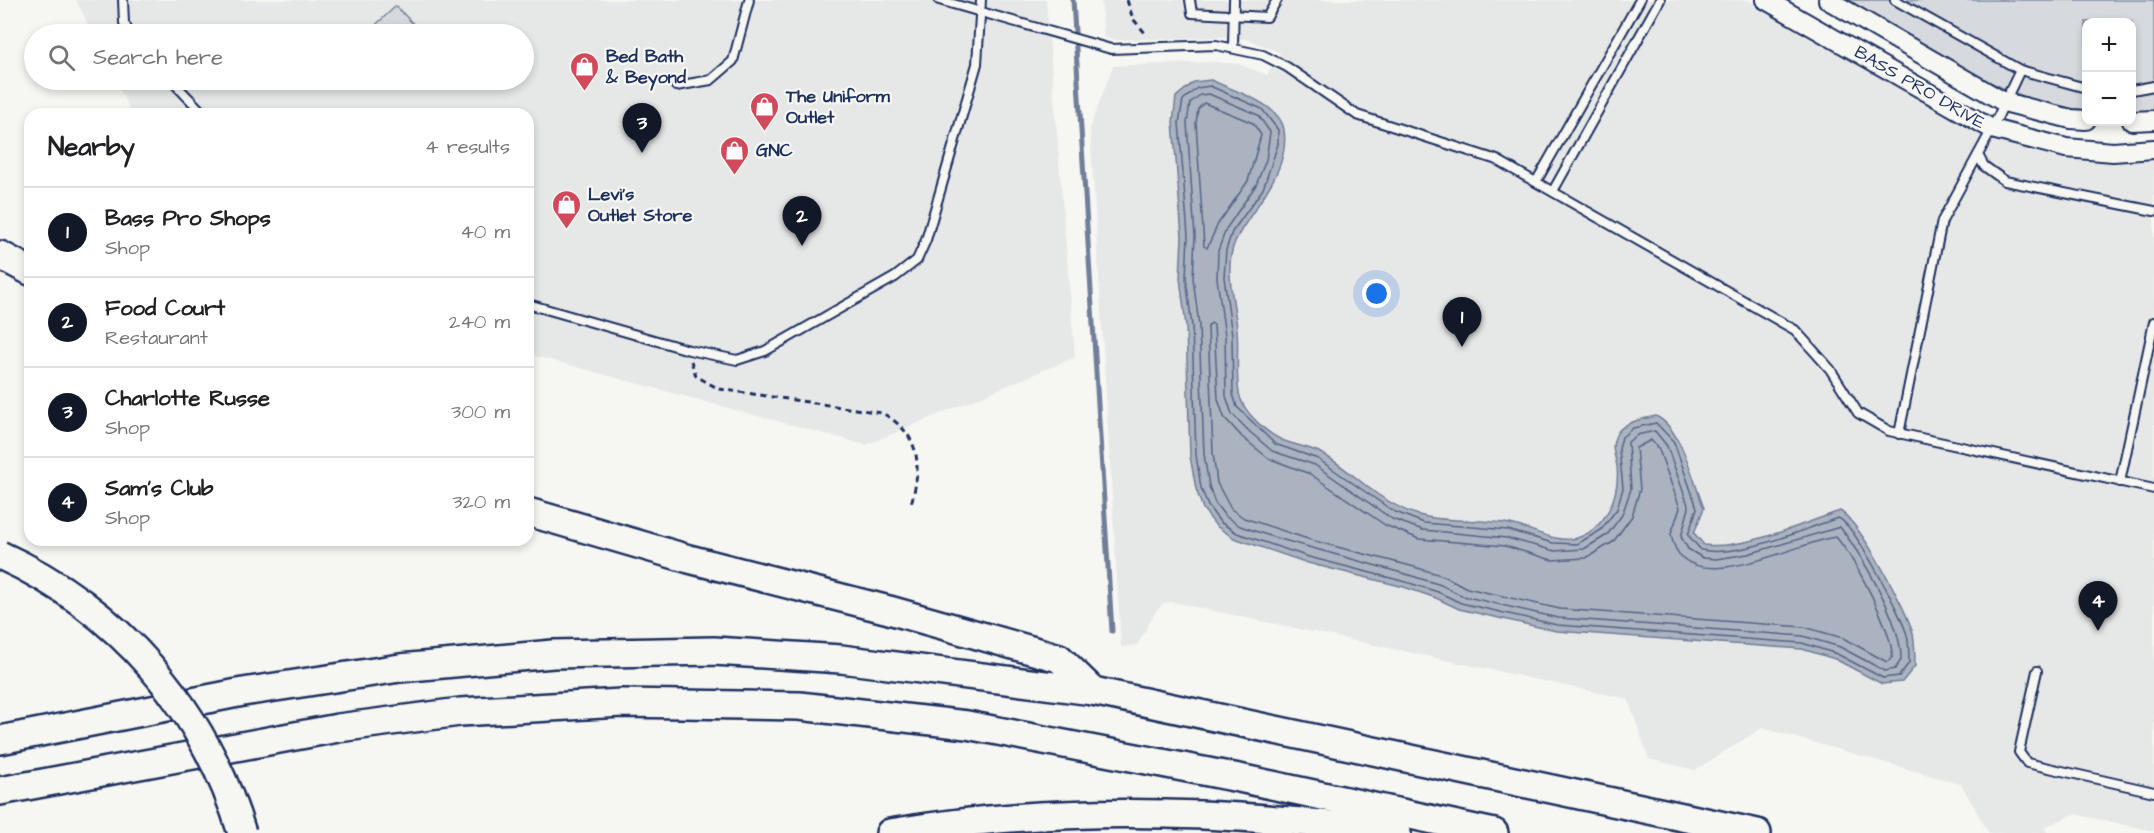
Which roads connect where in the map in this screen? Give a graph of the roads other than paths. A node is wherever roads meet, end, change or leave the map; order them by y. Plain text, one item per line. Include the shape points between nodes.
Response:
1 (123, 0) edge
2 (749, 0) edge
3 (939, 0) edge
4 (981, 0) edge
5 (1190, 0) edge
6 (1234, 0) edge
7 (1277, 0) edge
8 (1640, 0) edge
9 (1660, 0) edge
10 (1766, 0) edge
11 (1828, 0) edge
12 (1895, 0) edge
13 (982, 14) junction
14 (1234, 15) junction
15 (125, 24) edge
16 (1233, 46) junction
17 (2020, 70) junction
18 (676, 86) dead end
19 (2154, 86) edge
20 (2082, 87) edge
21 (2136, 89) edge
22 (181, 90) edge
23 (2004, 102) junction
24 (198, 108) edge
25 (2082, 120) edge
26 (2154, 120) edge
27 (2136, 121) edge
28 (1992, 129) junction
29 (2154, 149) edge
30 (1978, 155) junction
31 (1536, 182) junction
32 (1553, 191) junction
33 (2154, 211) edge
34 (0, 255) edge
35 (24, 268) edge
36 (534, 306) edge
37 (2154, 322) edge
38 (1899, 434) junction
39 (2120, 482) junction
40 (2154, 489) edge
41 (534, 514) edge
42 (0, 555) edge
43 (2037, 671) dead end
44 (1093, 691) junction
45 (0, 740) edge
46 (0, 791) edge
47 (2154, 792) edge
48 (242, 833) edge
49 (890, 833) edge
50 (1397, 833) edge
51 (1494, 833) edge
52 (1757, 833) edge

1 - 15 lane
2 - 18 lane via 733,61 711,81
3 - 13 lane
4 - 13 lane
5 - 14 lane via 1191,13
6 - 14 lane
7 - 14 lane via 1267,17
8 - 31 lane
9 - 32 lane
10 - 28 street, BASS PRO DRIVE
11 - 23 street, BASS PRO DRIVE
12 - 17 lane
13 - 16 lane via 1111,49
13 - 36 lane via 977,64 926,240 916,260 895,277 765,351 737,360
14 - 16 lane
16 - 31 lane via 1287,67 1357,115 1497,160
17 - 20 lane
17 - 23 lane
19 - 21 lane
22 - 24 lane
23 - 25 street, BASS PRO DRIVE
23 - 28 lane
26 - 27 street
28 - 29 street, BASS PRO DRIVE via 2066,148 2113,152
28 - 30 lane
30 - 33 lane via 1984,166 2005,181
30 - 38 lane via 1942,221
31 - 32 lane
32 - 38 lane via 1795,330 1830,369 1858,413
34 - 35 highway
37 - 39 lane
38 - 39 lane
39 - 40 lane
41 - 44 highway via 1059,658
42 - 48 highway, bridge via 79,600 113,627 160,676 210,750
43 - 47 lane via 2019,752 2021,759
44 - 45 highway via 841,659 714,651 553,654 400,668 254,690
44 - 52 highway
46 - 51 highway via 338,728 460,712 622,703 799,706 967,725
49 - 50 highway via 1000,820 1149,814 1279,819

